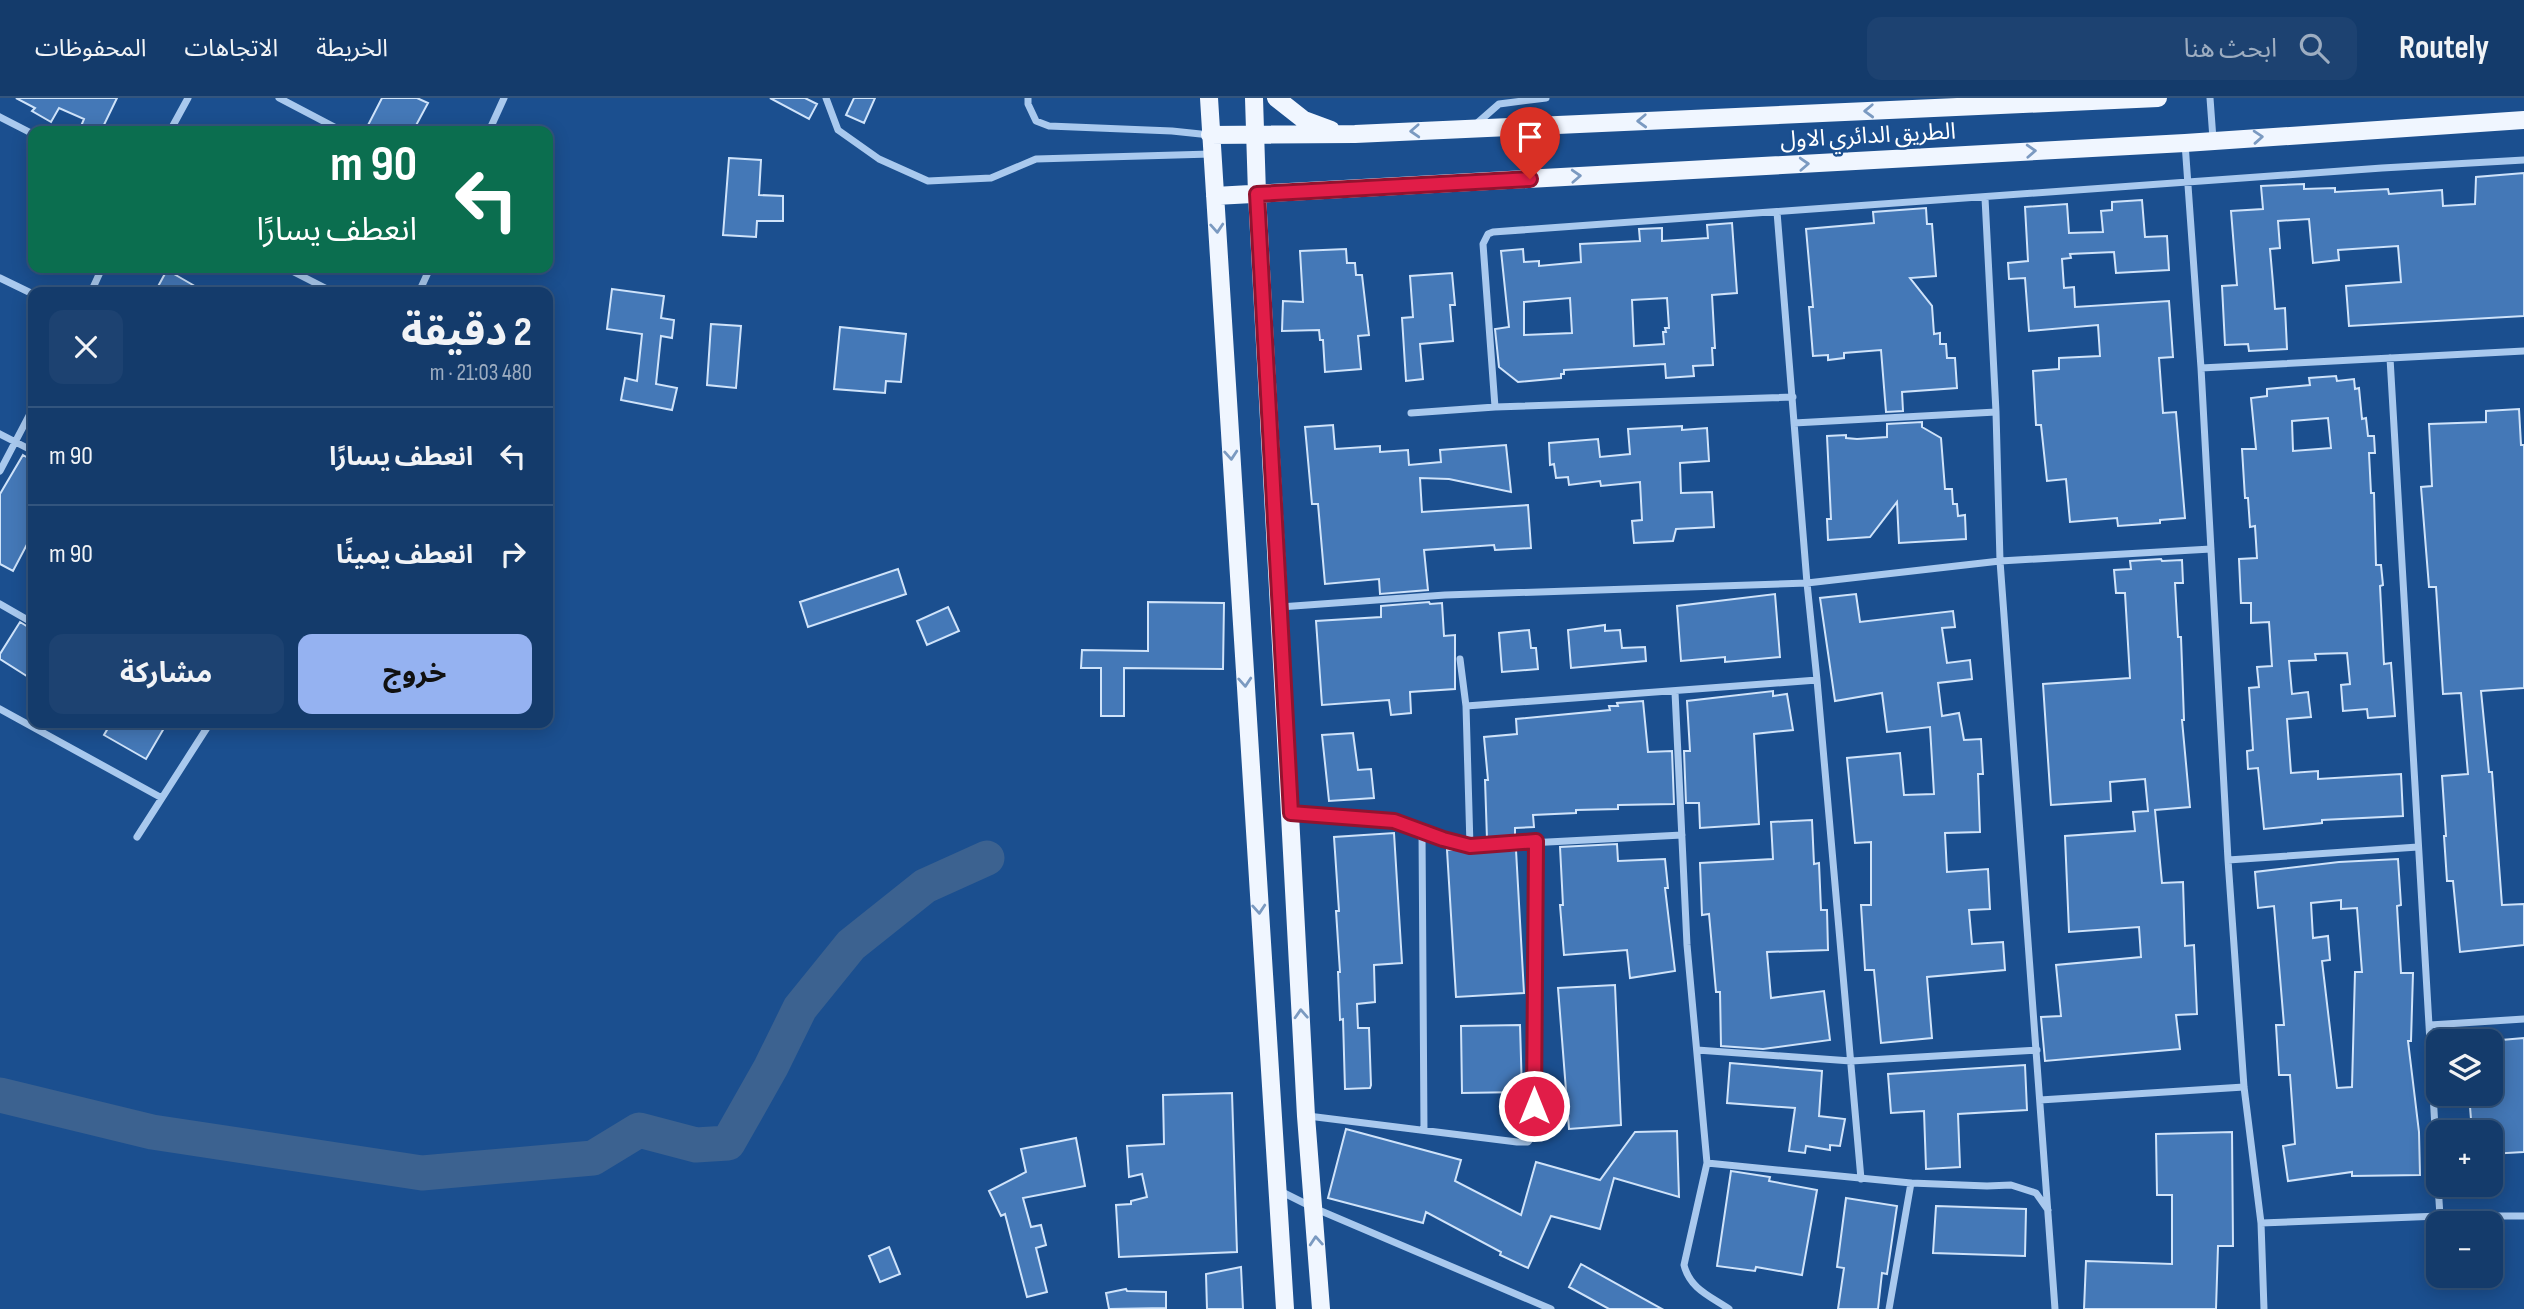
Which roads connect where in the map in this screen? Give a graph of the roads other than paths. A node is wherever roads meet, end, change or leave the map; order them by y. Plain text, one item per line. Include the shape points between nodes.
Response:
1 (188, 98) edge
2 (279, 98) edge
3 (504, 98) edge
4 (826, 98) edge
5 (1028, 98) edge
6 (1209, 98) edge
7 (1254, 98) edge
8 (1276, 98) edge
9 (1546, 98) edge
10 (2158, 98) edge
11 (2210, 98) edge
12 (2138, 99) edge
13 (0, 117) edge
14 (2524, 120) edge
15 (173, 126) edge
16 (332, 126) edge
17 (491, 126) edge
18 (1472, 128) junction
19 (28, 131) edge
20 (1355, 134) junction
21 (1210, 135) junction
22 (1255, 136) junction
23 (2213, 140) junction
24 (2185, 143) junction
25 (1212, 154) junction
26 (2524, 160) edge
27 (2188, 183) junction
28 (1257, 194) junction
29 (1215, 196) junction
30 (1985, 198) junction
31 (1777, 212) junction
32 (296, 273) edge
33 (0, 278) edge
34 (323, 287) edge
35 (28, 292) edge
36 (2524, 351) edge
37 (2389, 358) junction
38 (2201, 368) junction
39 (1793, 397) junction
40 (1495, 407) junction
41 (1996, 412) junction
42 (1411, 413) dead end
43 (28, 418) edge
44 (1794, 423) junction
45 (0, 434) edge
46 (17, 441) junction
47 (28, 448) edge
48 (0, 471) edge
49 (2211, 549) junction
50 (2000, 561) junction
51 (1807, 583) junction
52 (0, 604) edge
53 (1280, 607) junction
54 (28, 620) edge
55 (1460, 659) dead end
56 (1817, 680) junction
57 (1675, 692) junction
58 (1466, 706) junction
59 (0, 709) edge
60 (28, 724) edge
61 (35, 728) edge
62 (207, 728) edge
63 (160, 797) junction
64 (1291, 813) junction
65 (1422, 831) junction
66 (1682, 835) junction
67 (137, 837) dead end
68 (1536, 841) junction
69 (1470, 846) junction
70 (2418, 847) junction
71 (2228, 860) junction
72 (2524, 1019) edge
73 (2430, 1025) junction
74 (1697, 1050) junction
75 (2037, 1050) junction
76 (1851, 1061) junction
77 (2244, 1087) junction
78 (2040, 1100) junction
79 (1306, 1116) junction
80 (2435, 1120) edge
81 (1424, 1130) junction
82 (1707, 1163) junction
83 (1861, 1179) junction
84 (1911, 1183) junction
85 (1277, 1189) junction
86 (1314, 1208) junction
87 (2048, 1210) junction
88 (2503, 1216) edge
89 (2524, 1216) edge
90 (2426, 1217) edge
91 (2261, 1223) junction
92 (1285, 1309) edge
93 (1321, 1309) edge
94 (1551, 1309) edge
95 (1729, 1309) edge
96 (1889, 1309) edge
97 (2055, 1309) edge
98 (2264, 1309) edge

1 - 15 street
2 - 16 street
3 - 17 street
4 - 25 street via 838,130 879,159 928,181 991,178 1035,159
5 - 21 street via 1036,121 1049,125
6 - 21 main road
7 - 22 main road
8 - 20 main road via 1320,128
9 - 18 street via 1499,104
10 - 12 main road, الطريق الدائري الاول
11 - 23 street
12 -> 18 main road, الطريق الدائري الاول
13 - 19 street
23 -> 14 main road, الطريق الدائري الاول
18 -> 20 main road, الطريق الدائري الاول
20 - 22 main road, الطريق الدائري الاول
21 - 22 main road, الطريق الدائري الاول
21 - 25 main road
22 - 28 main road
23 - 24 main road, الطريق الدائري الاول
24 - 27 street
28 -> 24 main road, الطريق الدائري الاول
25 - 29 main road
26 - 27 street
27 - 30 street
27 - 38 street
28 - 29 main road, الطريق الدائري الاول
28 - 53 main road
29 -> 85 main road
30 - 31 street
30 - 41 street
31 - 39 street
31 - 40 street via 1488,234 1483,244
32 - 34 street
33 - 35 street
36 - 37 street
37 - 38 street
37 - 70 street
38 - 49 street
39 - 40 street
39 - 44 street
40 - 42 street
41 - 44 street
41 - 50 street
43 - 46 street
44 - 51 street
45 - 46 street
46 - 47 street
46 - 48 street
49 - 50 street
49 - 71 street
50 - 51 street
50 - 75 street
51 - 53 street
51 - 56 street
52 - 54 street
53 - 64 main road
55 - 58 street
56 - 57 street
56 - 76 street
57 - 58 street
57 - 66 street
58 - 69 street
59 - 60 street
61 - 63 street
62 - 63 street
63 - 67 street
64 - 65 street via 1394,821
79 -> 64 main road
65 - 69 street
65 - 81 street
66 - 68 street
66 - 74 street
68 - 69 street
68 - 81 street via 1534,1134 1528,1142 1517,1142
70 - 71 street
70 - 73 street
71 - 77 street
72 - 73 street
73 - 80 street
74 - 76 street
74 - 82 street
75 - 76 street
75 - 78 street
76 - 83 street
77 - 78 street
77 - 91 street
78 - 87 street
79 - 81 street
79 - 86 main road
82 - 83 street
82 - 95 street via 1684,1265 1692,1286
83 - 84 street
84 - 87 street via 2011,1185 2036,1193
84 - 96 street
85 - 86 street
85 - 92 main road
93 -> 86 main road
86 - 94 street
87 - 97 street
88 - 89 street
90 - 91 street
91 - 98 street

